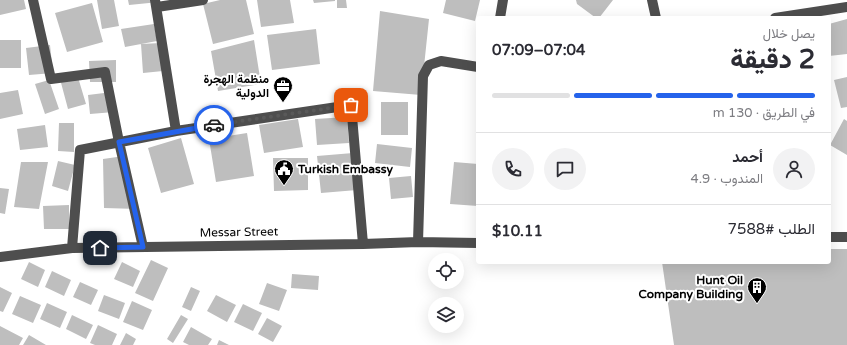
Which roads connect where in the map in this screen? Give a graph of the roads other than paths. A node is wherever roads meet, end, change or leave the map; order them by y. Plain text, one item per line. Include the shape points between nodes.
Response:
1 (33, 0) edge
2 (203, 0) edge
3 (503, 0) edge
4 (652, 0) edge
5 (156, 4) edge
6 (847, 8) edge
7 (500, 16) edge
8 (656, 16) edge
9 (789, 16) edge
10 (476, 67) edge
11 (176, 131) junction
12 (119, 142) junction
13 (831, 237) edge
14 (847, 237) edge
15 (418, 242) junction
16 (476, 243) edge
17 (363, 244) junction
18 (143, 247) junction
19 (72, 248) junction
20 (0, 257) edge

1 - 12 street via 51,79 105,72
2 - 5 street
3 - 7 street
4 - 8 street
5 - 11 street
6 - 9 street
10 - 15 street via 441,61 429,65 424,76
11 - 12 street
11 - 17 street via 351,105
12 - 18 street
12 - 19 street via 80,150
13 - 14 street
15 - 16 street, Messar Street
15 - 17 street, Messar Street
17 - 18 street, Messar Street
18 - 19 street, Messar Street
19 - 20 street, Messar Street

